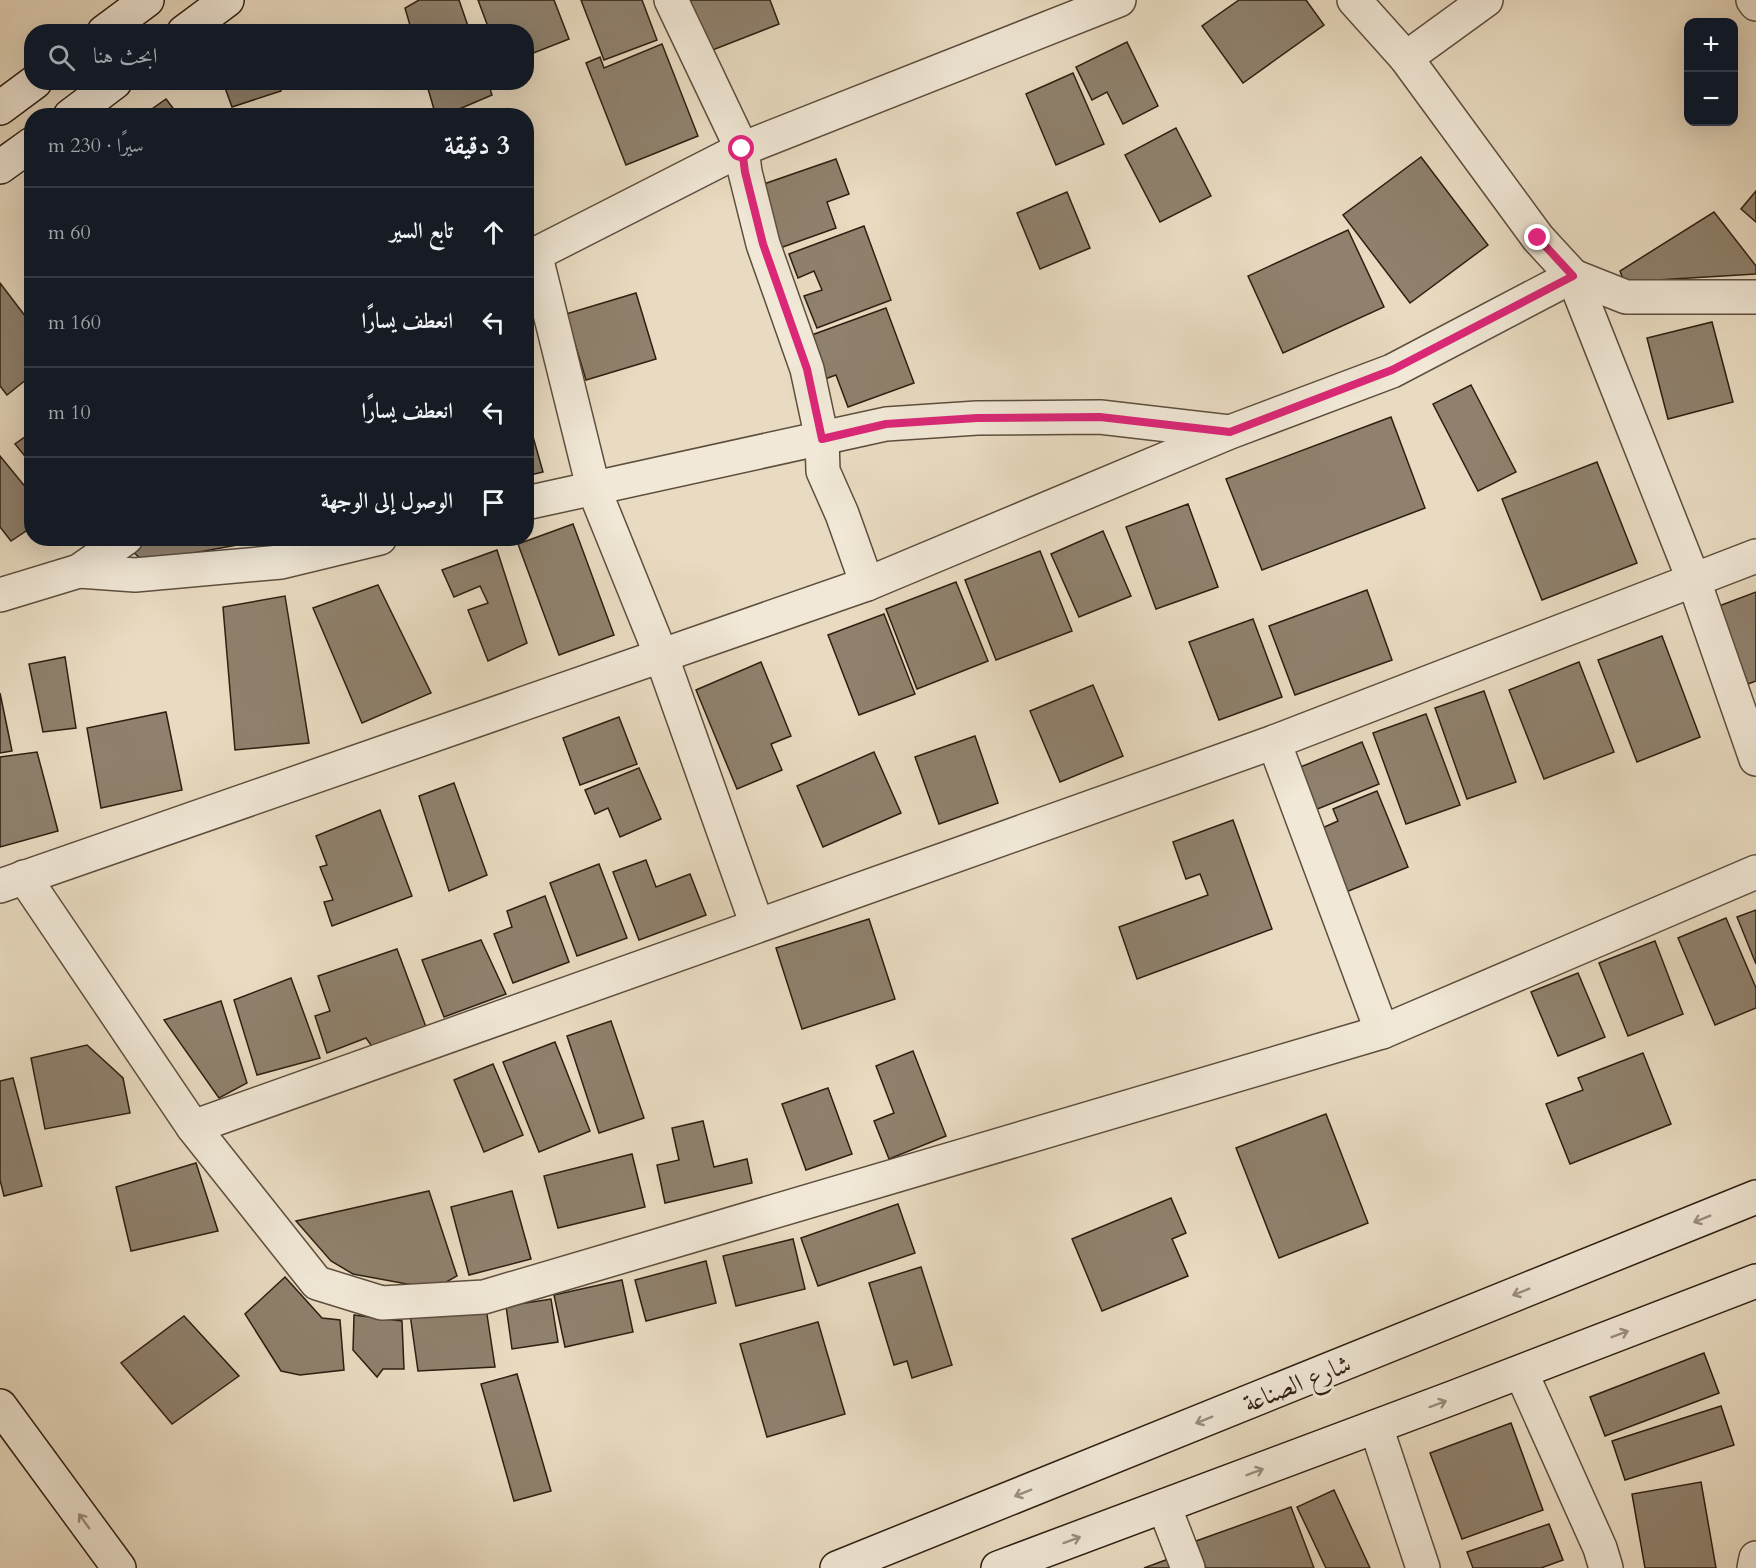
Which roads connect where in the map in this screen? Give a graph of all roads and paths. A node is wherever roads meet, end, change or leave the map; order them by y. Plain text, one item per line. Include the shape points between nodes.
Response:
1 (147, 0) edge
2 (227, 0) edge
3 (671, 0) edge
4 (1119, 0) edge
5 (1354, 0) edge
6 (1486, 0) edge
7 (1753, 0) edge
8 (1756, 4) edge
9 (115, 24) edge
10 (195, 24) edge
11 (1406, 58) junction
12 (24, 90) edge
13 (104, 90) edge
14 (0, 108) edge
15 (81, 108) edge
16 (742, 149) junction
17 (24, 150) edge
18 (0, 167) edge
19 (534, 254) edge
20 (534, 267) edge
21 (1573, 276) junction
22 (1756, 297) edge
23 (1230, 432) junction
24 (822, 439) junction
25 (593, 487) junction
26 (534, 501) edge
27 (115, 546) edge
28 (347, 546) edge
29 (1756, 556) edge
30 (79, 571) junction
31 (1694, 581) junction
32 (867, 584) junction
33 (0, 595) edge
34 (661, 655) junction
35 (1274, 742) junction
36 (1756, 759) edge
37 (1756, 872) edge
38 (12, 882) edge
39 (757, 925) junction
40 (1382, 1032) junction
41 (194, 1127) junction
42 (1756, 1197) edge
43 (1756, 1281) edge
44 (1521, 1372) junction
45 (0, 1406) edge
46 (1376, 1427) junction
47 (1164, 1506) junction
48 (1756, 1558) edge
49 (118, 1568) edge
50 (837, 1568) edge
51 (998, 1568) edge
52 (1188, 1568) edge
53 (1423, 1568) edge
54 (1606, 1568) edge
55 (1754, 1568) edge

1 - 9 street
2 - 10 street
3 - 16 street
4 - 16 street
5 - 11 street
6 - 11 street
7 - 8 street
11 - 21 street via 1538,238
12 - 14 street
13 - 15 street
16 - 19 street
16 - 24 street via 763,244 807,369
17 - 18 street
20 - 25 street
21 - 22 street via 1626,297
21 - 23 street via 1392,370
21 - 31 street
23 - 24 street via 1100,417 977,418 886,424
23 - 32 street
24 - 25 street
24 - 32 street via 823,471
25 - 26 street
25 - 34 street
27 - 30 street
28 - 30 street via 281,562 135,575
29 - 31 street
30 - 33 street
31 - 35 street
31 - 36 street
32 - 34 street
34 - 38 street
34 - 39 street
35 - 39 street
35 - 40 street
37 - 40 street
38 - 41 street
39 - 41 street
40 - 41 street via 484,1297 382,1303 317,1283
42 -> 50 street, شارع الصناعة
44 -> 43 street
46 -> 44 street
44 - 54 street
49 -> 45 street
47 -> 46 street
46 - 53 street
51 -> 47 street
47 - 52 street
48 - 55 street

